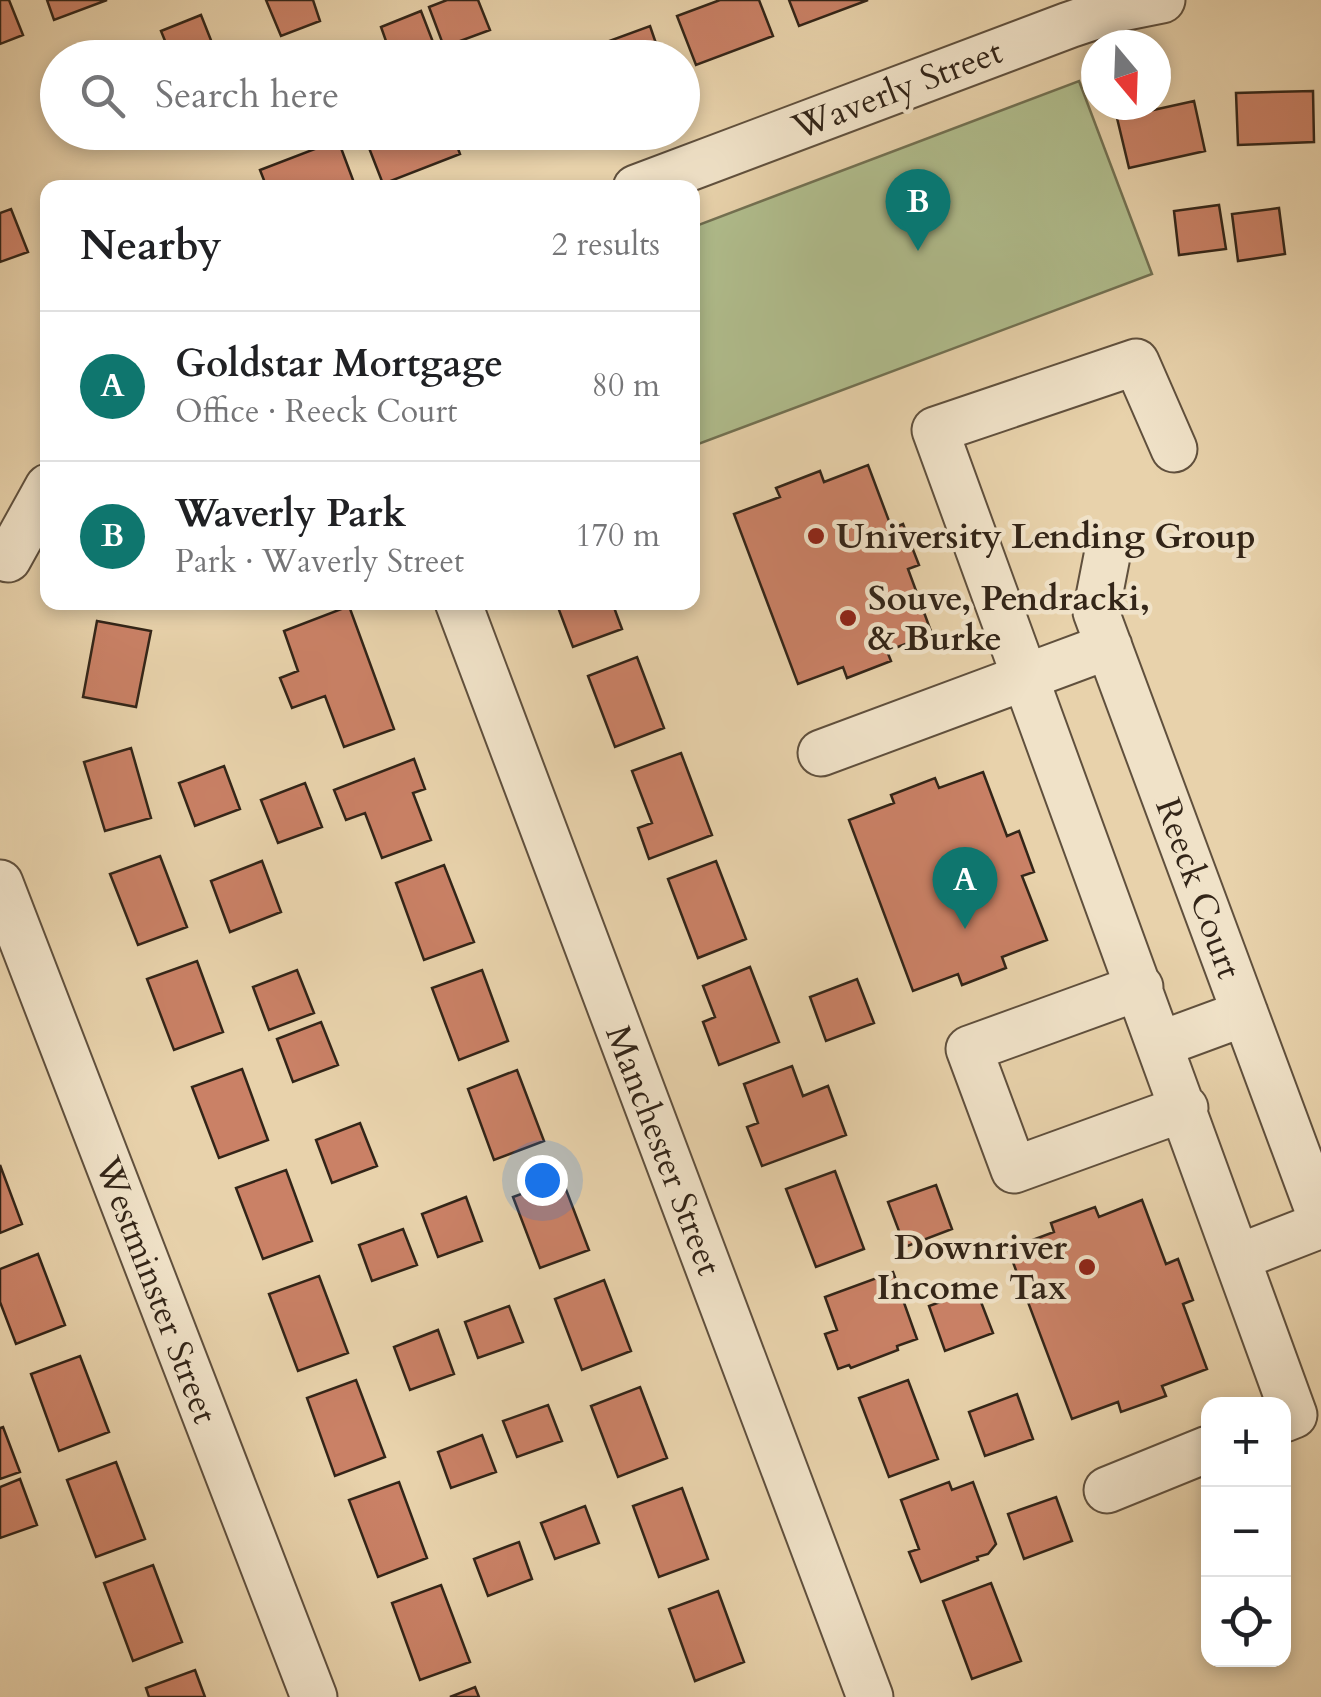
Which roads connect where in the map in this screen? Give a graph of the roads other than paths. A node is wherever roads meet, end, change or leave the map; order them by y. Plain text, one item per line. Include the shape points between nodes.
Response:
1 (1162, 0) edge
2 (657, 180) edge
3 (1174, 449) dead end
4 (40, 501) edge
5 (1107, 556) dead end
6 (3, 566) edge
7 (461, 610) edge
8 (1109, 646) junction
9 (1026, 676) junction
10 (821, 753) dead end
11 (0, 884) edge
12 (1140, 986) junction
13 (1245, 1014) junction
14 (1161, 1044) junction
15 (1185, 1108) junction
16 (1321, 1222) edge
17 (1239, 1258) junction
18 (1288, 1397) edge
19 (1201, 1453) edge
20 (1107, 1490) dead end
21 (314, 1697) edge
22 (870, 1697) edge

1 - 2 street, Waverly Street via 1069,25
3 - 9 street via 1136,362 935,430
4 - 6 street
5 - 8 street, Reeck Court via 1096,612
7 - 22 street, Manchester Street
8 - 9 street
8 - 13 street, Reeck Court
9 - 10 street
9 - 12 street
11 - 21 street, Westminster Street
12 - 14 street
12 - 15 street via 969,1049 1014,1170
13 - 14 street
13 - 16 street, Reeck Court
14 - 15 street
15 - 17 street
16 - 17 street
17 - 18 street
19 - 20 street

